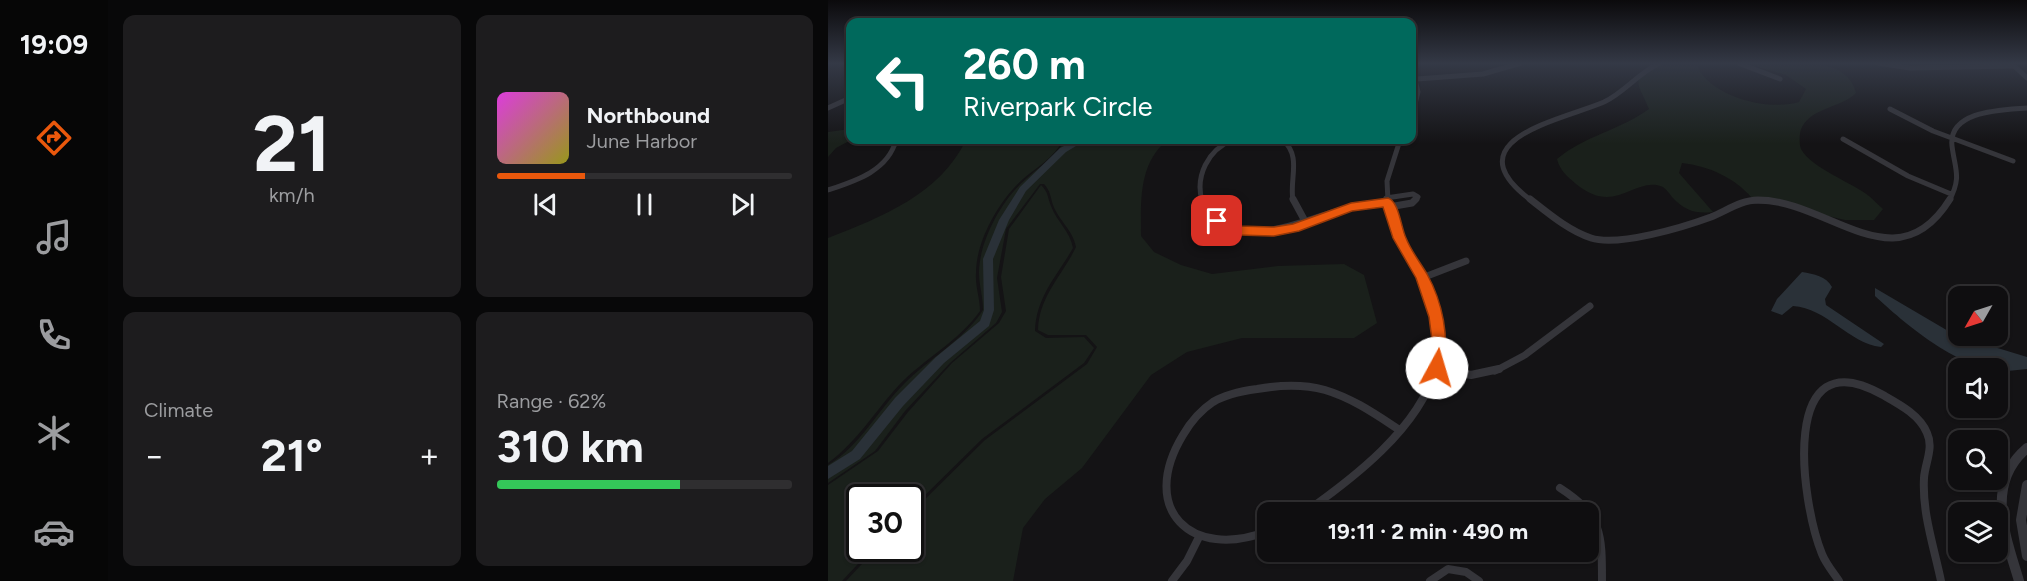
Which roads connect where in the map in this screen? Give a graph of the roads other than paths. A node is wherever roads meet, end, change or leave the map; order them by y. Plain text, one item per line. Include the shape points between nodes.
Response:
1 (1620, 90) edge
2 (846, 99) edge
3 (828, 106) edge
4 (2027, 108) edge
5 (1890, 109) dead end
6 (1952, 138) junction
7 (1843, 139) dead end
8 (895, 144) edge
9 (1226, 144) edge
10 (1288, 144) edge
11 (1398, 144) edge
12 (2013, 161) dead end
13 (828, 190) edge
14 (1951, 194) junction
15 (1388, 202) junction
16 (1306, 223) junction
17 (1466, 261) dead end
18 (1422, 278) junction
19 (1590, 306) dead end
20 (1437, 368) junction
21 (1398, 429) junction
22 (2027, 448) edge
23 (2027, 484) edge
24 (1560, 488) dead end
25 (1319, 502) edge
26 (1257, 534) edge
27 (1199, 537) junction
28 (2027, 556) edge
29 (1172, 581) edge
30 (1430, 581) edge
31 (1479, 581) edge
32 (1602, 581) edge
33 (1839, 581) edge
34 (1941, 581) edge
35 (2019, 581) edge

1 - 14 street via 1612,97 1533,126 1507,148 1503,169 1517,188 1579,233 1607,242 1635,239 1715,215 1744,201 1768,200 1868,234 1901,239 1924,229
2 - 3 street
4 - 6 street via 1973,116 1956,129
5 - 6 street
6 - 12 street
6 - 14 street via 1958,174
7 - 14 street via 1908,176
8 - 13 street via 891,154 877,167
9 - 16 street via 1214,152 1200,179 1202,201 1210,215 1250,232 1274,232
10 - 16 street via 1295,155 1292,195
11 - 15 street via 1389,166
15 - 16 street via 1344,209
15 - 18 street via 1399,238
17 - 18 street
18 - 20 street via 1440,333
19 - 20 street via 1498,370 1470,375
20 - 21 street via 1419,404
21 - 25 street via 1353,477
21 - 27 street via 1334,393 1315,388 1268,387 1212,402 1185,430 1168,467 1165,488 1177,520
22 - 35 street via 2014,459 2002,502 2002,525
23 - 28 street via 2020,509
24 - 32 street via 1583,501 1594,513 1600,531
26 - 27 street via 1240,538
27 - 29 street
30 - 31 street via 1448,569 1466,572
33 - 34 street via 1821,552 1804,452 1809,408 1829,385 1846,380 1865,384 1917,419 1927,431 1930,443 1924,477 1926,522

